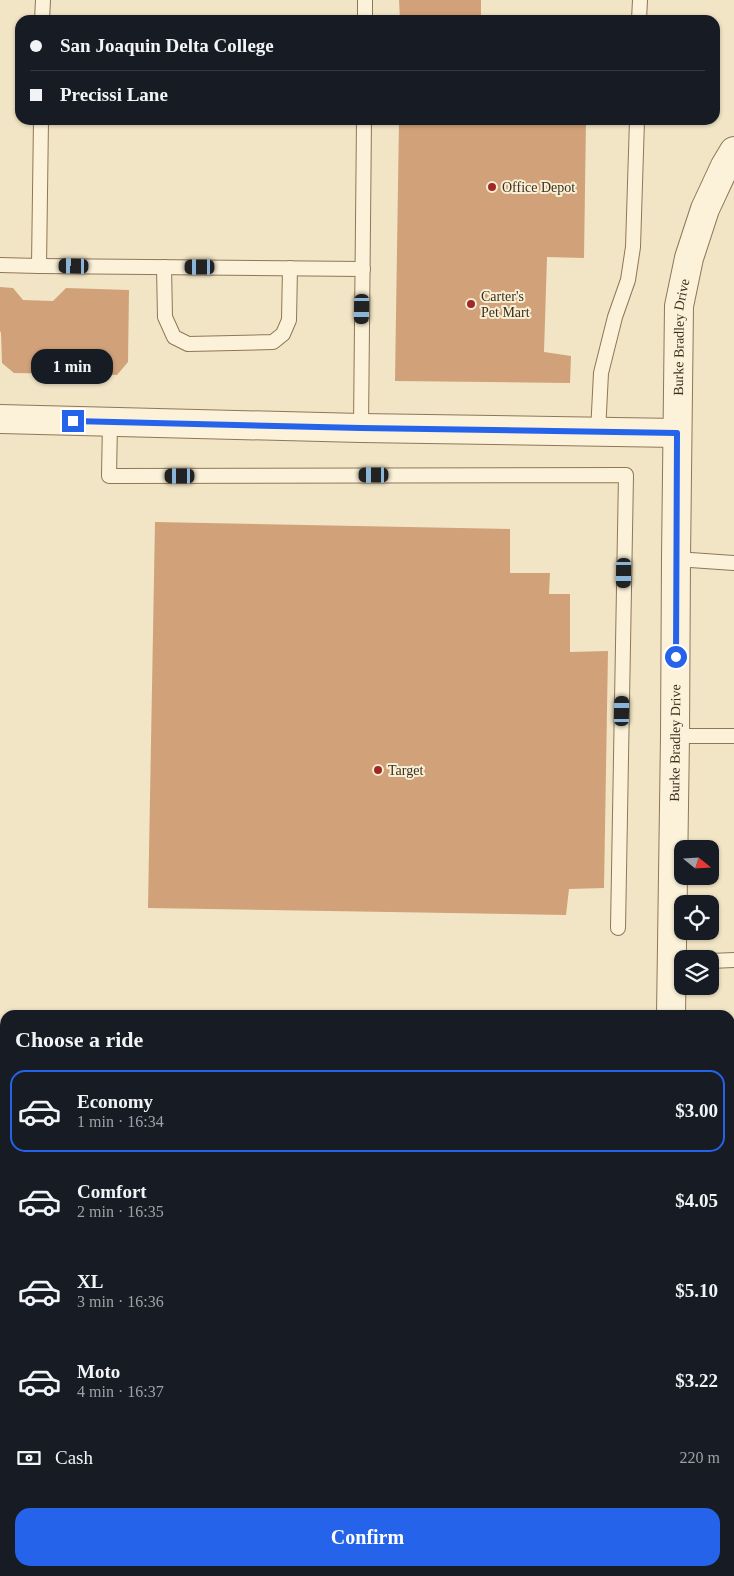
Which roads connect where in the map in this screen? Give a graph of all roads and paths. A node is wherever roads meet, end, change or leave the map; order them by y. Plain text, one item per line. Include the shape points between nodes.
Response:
1 (43, 0) edge
2 (366, 0) edge
3 (640, 0) edge
4 (42, 15) edge
5 (365, 15) edge
6 (639, 15) edge
7 (41, 125) edge
8 (364, 125) edge
9 (637, 125) edge
10 (734, 152) edge
11 (0, 265) edge
12 (39, 266) junction
13 (164, 267) junction
14 (290, 268) junction
15 (363, 269) junction
16 (0, 419) edge
17 (110, 422) junction
18 (361, 428) junction
19 (598, 432) junction
20 (677, 433) junction
21 (676, 558) junction
22 (734, 563) edge
23 (675, 736) junction
24 (734, 736) edge
25 (618, 928) dead end
26 (677, 950) edge
27 (734, 960) edge
28 (719, 961) edge
29 (734, 966) edge
30 (674, 989) edge
31 (672, 1010) edge

1 - 4 lane
2 - 5 lane
3 - 6 lane
7 - 12 lane
8 - 15 lane
9 - 19 lane via 633,248 628,280 601,373
10 - 20 street, Burke Bradley Drive via 704,209 679,306
11 - 12 lane
12 - 13 lane
13 - 14 lane
13 - 14 lane via 165,318 174,337 188,344 274,342 283,334 289,320
14 - 15 lane
15 - 18 lane
16 - 17 street
17 - 18 street
17 - 25 lane via 109,476 626,475
18 - 19 street
19 - 20 street
20 - 21 street, Burke Bradley Drive
21 - 22 lane
21 - 23 street, Burke Bradley Drive
23 - 24 lane
23 - 26 street, Burke Bradley Drive
27 - 28 lane
27 - 29 lane
30 - 31 street, Burke Bradley Drive

